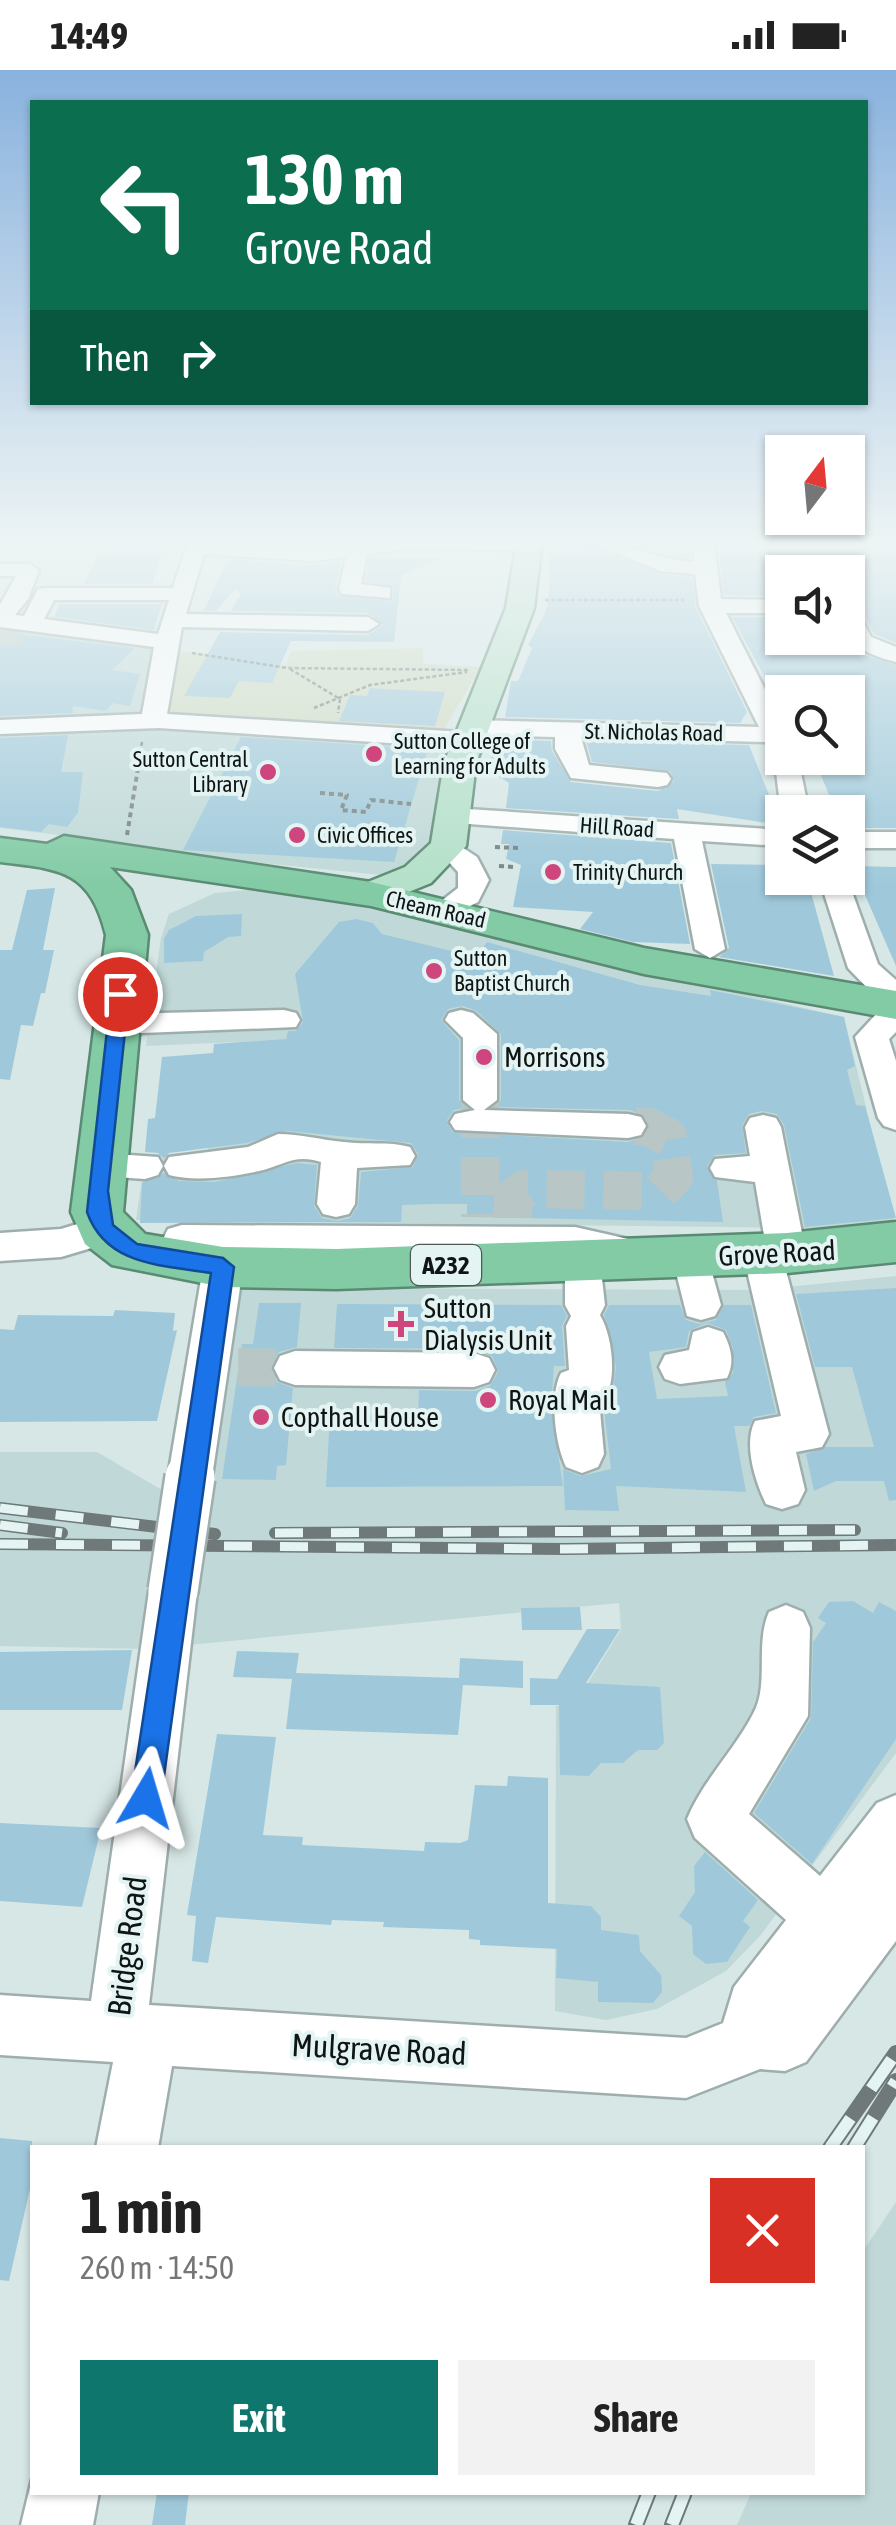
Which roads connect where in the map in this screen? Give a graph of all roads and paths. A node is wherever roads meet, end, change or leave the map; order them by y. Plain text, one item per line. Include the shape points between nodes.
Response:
1 (165, 656) edge
2 (228, 656) edge
3 (500, 656) edge
4 (731, 656) edge
5 (288, 668) junction
6 (340, 699) junction
7 (765, 719) edge
8 (152, 721) junction
9 (0, 727) edge
10 (254, 727) junction
11 (568, 730) junction
12 (469, 733) junction
13 (367, 734) junction
14 (765, 744) edge
15 (658, 779) dead end
16 (320, 792) dead end
17 (411, 804) dead end
18 (450, 831) junction
19 (698, 833) junction
20 (765, 837) edge
21 (0, 840) edge
22 (865, 840) edge
23 (896, 840) edge
24 (495, 847) dead end
25 (518, 848) dead end
26 (0, 850) edge
27 (119, 856) junction
28 (500, 866) dead end
29 (514, 867) dead end
30 (250, 876) junction
31 (371, 894) junction
32 (839, 895) edge
33 (446, 909) junction
34 (127, 935) junction
35 (710, 949) dead end
36 (887, 1003) edge
37 (284, 1020) dead end
38 (461, 1020) dead end
39 (116, 1024) junction
40 (896, 1118) edge
41 (628, 1126) tunnel mouth
42 (763, 1127) dead end
43 (340, 1155) junction
44 (397, 1156) dead end
45 (182, 1166) dead end
46 (728, 1168) dead end
47 (770, 1170) junction
48 (334, 1223) junction
49 (104, 1230) junction
50 (492, 1236) junction
51 (13, 1248) edge
52 (222, 1249) junction
53 (883, 1250) edge
54 (775, 1253) junction
55 (584, 1297) junction
56 (687, 1306) junction
57 (295, 1368) tunnel mouth
58 (474, 1370) dead end
59 (582, 1454) dead end
60 (782, 1490) dead end
61 (786, 1628) dead end
62 (896, 1822) edge
63 (896, 1894) edge
64 (842, 1932) junction
65 (0, 2025) edge
66 (132, 2034) junction
67 (127, 2145) edge
68 (62, 2495) edge
69 (57, 2525) edge

1 - 8 street
2 - 5 path
3 - 12 main road
4 - 7 street
5 - 6 path
5 - 6 path via 476,670 370,685
6 - 10 path
6 - 13 path via 338,714 372,718
8 - 9 street, St. Nicholas Road
8 - 10 street, St. Nicholas Road
8 - 27 path
10 - 13 street, St. Nicholas Road
11 - 12 street, St. Nicholas Road
11 - 14 street, St. Nicholas Road via 729,734
11 - 15 street via 568,749 580,772
12 - 13 street, St. Nicholas Road
12 - 18 main road
16 - 17 path via 348,795 342,810 366,812 370,800
18 - 19 street, Hill Road
18 - 31 main road via 418,876
18 - 33 street via 474,893
19 - 20 street, Hill Road
19 - 35 street
21 - 27 highway, Cheam Road
22 - 23 street
24 - 25 path
26 - 34 highway via 74,862 103,877
27 - 30 highway, Cheam Road
28 - 29 path
30 - 31 highway, Cheam Road
30 - 34 highway via 216,879 164,897
31 - 33 highway, Cheam Road
32 - 36 street via 864,968 889,990
33 - 36 highway, Cheam Road via 644,961
34 - 39 highway
36 - 40 street via 889,1023 872,1037
37 - 39 street
38 - 41 street via 480,1034 474,1112
39 - 49 highway via 122,1166 98,1212
42 - 47 street
43 - 44 street
43 - 45 street via 278,1146 256,1160
43 - 48 street
46 - 47 street
47 - 54 street
48 - 50 street, Grove Road
48 - 52 street, Grove Road
49 - 51 street via 61,1244
49 - 52 highway, Grove Road / A232 via 131,1252
50 - 52 highway, Grove Road / A232
50 - 55 highway, Grove Road / A232
50 - 56 street, Grove Road via 576,1241
52 - 66 street, Bridge Road, bridge via 223,1367 190,1477 173,1591
53 - 54 highway, Grove Road / A232
54 - 56 highway, Grove Road / A232
54 - 60 street via 806,1434 770,1434
55 - 56 highway, Grove Road / A232
55 - 59 street via 592,1385 576,1385
57 - 58 street
61 - 64 street via 782,1716 714,1819
62 - 64 street, Mulgrave Road
63 - 64 street, Mulgrave Road
64 - 66 street, Mulgrave Road via 785,2042 750,2039 734,2053 686,2068
65 - 66 street, Mulgrave Road
66 - 67 street, Bridge Road
68 - 69 street

